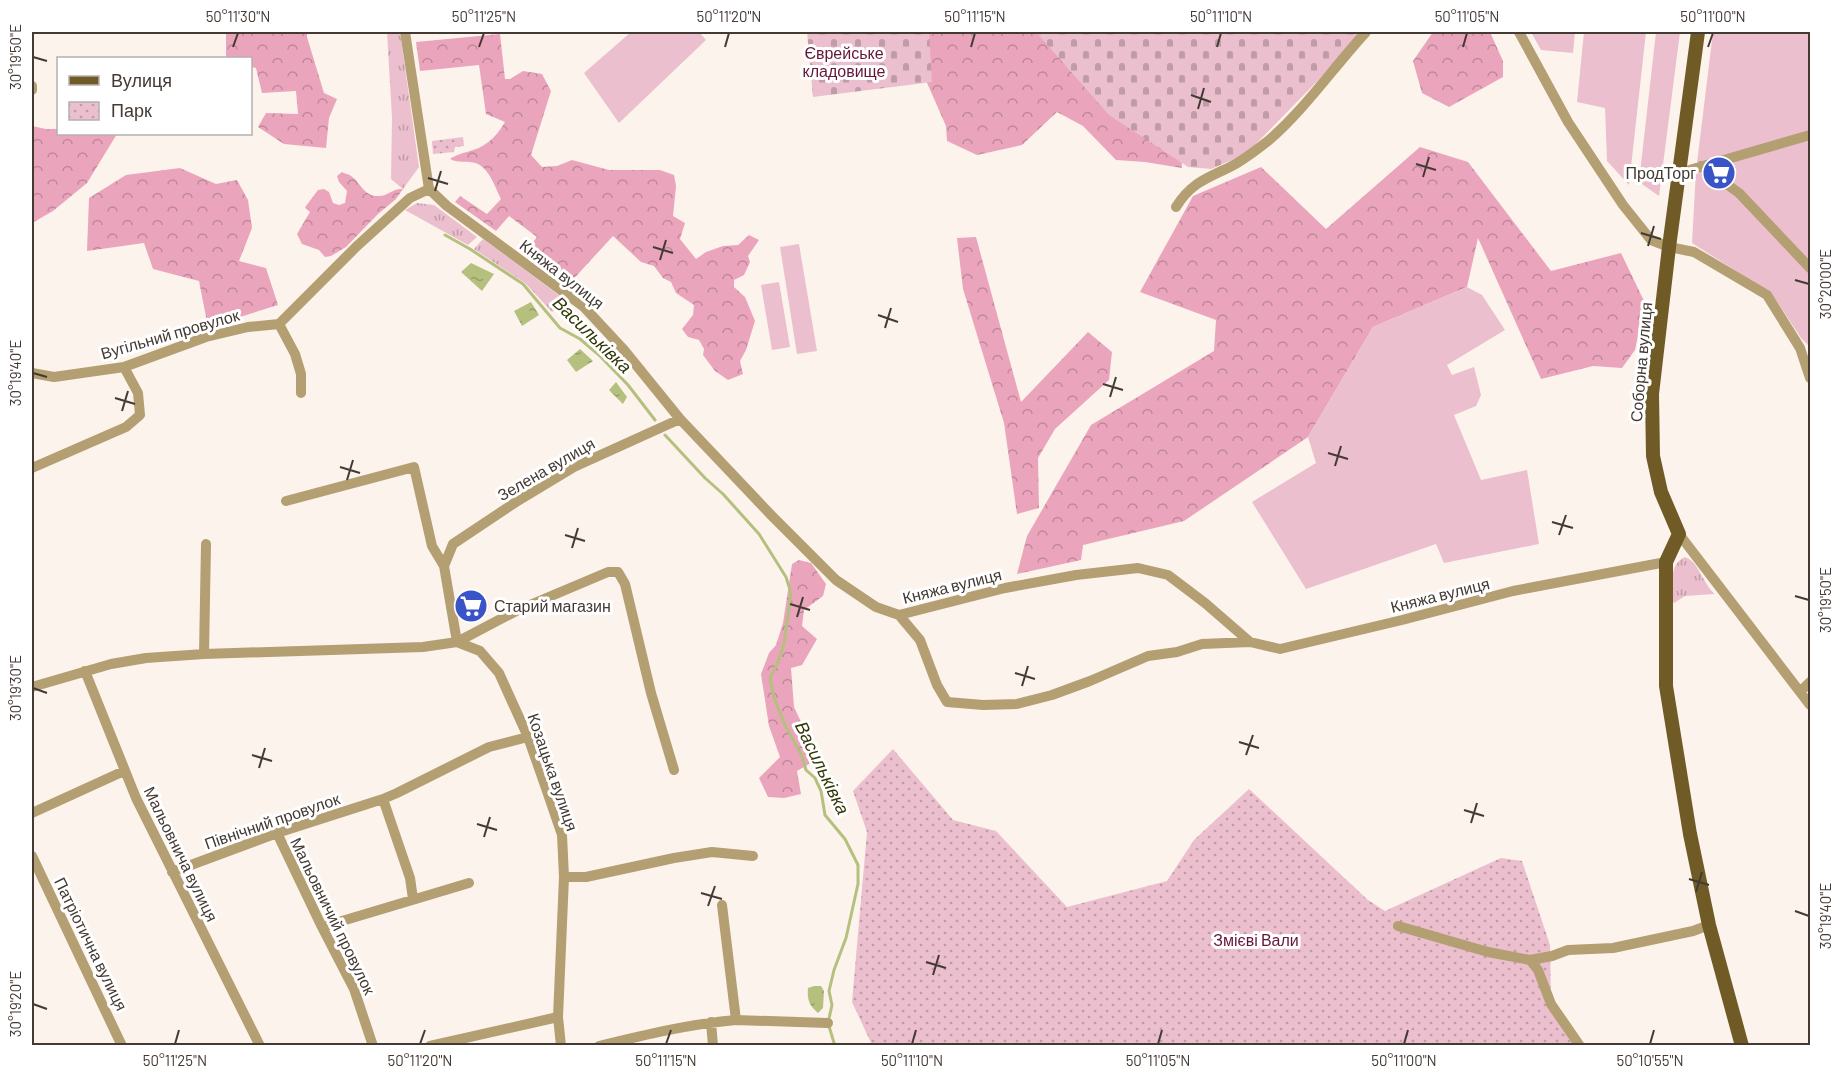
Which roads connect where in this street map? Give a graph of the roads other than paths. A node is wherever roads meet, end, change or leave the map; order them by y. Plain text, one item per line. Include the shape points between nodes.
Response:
1 (405, 32) edge
2 (1366, 32) edge
3 (1519, 32) edge
4 (1698, 32) edge
5 (32, 86) edge
6 (32, 90) edge
7 (1810, 135) edge
8 (1701, 166) junction
9 (1679, 173) junction
10 (429, 189) junction
11 (1176, 207) dead end
12 (1669, 247) junction
13 (1810, 268) edge
14 (279, 324) junction
15 (124, 366) junction
16 (32, 373) edge
17 (1810, 378) edge
18 (301, 393) dead end
19 (680, 419) junction
20 (32, 468) edge
21 (286, 501) dead end
22 (1679, 534) junction
23 (206, 544) dead end
24 (1666, 562) junction
25 (444, 566) junction
26 (898, 615) junction
27 (457, 642) junction
28 (1250, 642) junction
29 (204, 654) junction
30 (85, 671) junction
31 (1810, 682) edge
32 (32, 687) edge
33 (1800, 692) junction
34 (1810, 705) edge
35 (528, 737) junction
36 (124, 771) junction
37 (674, 771) dead end
38 (383, 798) junction
39 (32, 813) edge
40 (277, 833) junction
41 (32, 856) edge
42 (753, 856) dead end
43 (172, 872) junction
44 (564, 878) junction
45 (469, 883) dead end
46 (413, 899) junction
47 (722, 905) dead end
48 (1709, 925) junction
49 (1398, 926) dead end
50 (322, 927) junction
51 (1530, 960) junction
52 (558, 1017) junction
53 (736, 1020) junction
54 (711, 1022) junction
55 (828, 1023) dead end
56 (122, 1046) edge
57 (260, 1046) edge
58 (373, 1046) edge
59 (430, 1046) edge
60 (561, 1046) edge
61 (599, 1046) edge
62 (713, 1046) edge
63 (1580, 1046) edge
64 (1742, 1046) edge

1 - 10 street
2 - 11 street via 1269,139 1240,161 1194,185
3 - 12 street via 1568,122 1623,205 1651,240
4 - 9 main road, Соборна вулиця
5 - 6 street
7 - 8 street
8 - 9 street
8 - 13 street via 1739,193
9 - 12 main road, Соборна вулиця
10 - 14 street via 410,198
10 - 19 street, Княжа вулиця via 584,307
12 - 17 street via 1694,252 1767,295 1800,348
12 - 22 main road, Соборна вулиця via 1652,394 1653,456
14 - 15 street, Вугільний провулок via 206,337
14 - 18 street via 295,354
15 - 16 street, Вугільний провулок via 54,377
15 - 20 street via 138,393 140,415 126,427
19 - 25 street, Зелена вулиця via 574,467 516,502 453,544
19 - 26 street, Княжа вулиця via 836,580 876,607
21 - 25 street via 414,467 432,546
22 - 24 main road
22 - 33 street
23 - 29 street
24 - 28 street, Княжа вулиця via 1513,591 1280,649
24 - 48 main road via 1666,686
25 - 27 street
26 - 28 street, Княжа вулиця via 1005,588 1138,568 1168,575
26 - 28 street via 921,640 946,702 983,705 1017,704 1052,695 1149,656 1202,644
27 - 29 street via 423,647
27 - 35 street, Козацька вулиця via 480,651 499,673
27 - 37 street via 518,610 608,572 618,572 625,584
29 - 30 street via 146,658
30 - 32 street
30 - 36 street, Мальовнича вулиця
31 - 33 street
33 - 34 street
35 - 38 street, Північний провулок via 489,747
35 - 44 street, Козацька вулиця via 562,835
36 - 39 street
36 - 43 street, Мальовнича вулиця
38 - 40 street, Північний провулок
38 - 46 street via 410,878
40 - 43 street, Північний провулок
40 - 50 street, Мальовничий провулок
41 - 56 street, Патріотична вулиця
42 - 44 street via 711,852
43 - 57 street, Мальовнича вулиця
44 - 52 street, Козацька вулиця
45 - 46 street
46 - 50 street
47 - 53 street
48 - 51 street via 1613,948 1568,950
48 - 64 main road
49 - 51 street
50 - 58 street, Мальовничий провулок via 354,989
51 - 63 street via 1551,1004
52 - 59 street
52 - 60 street, Козацька вулиця
53 - 54 street
53 - 55 street
54 - 61 street
54 - 62 street

